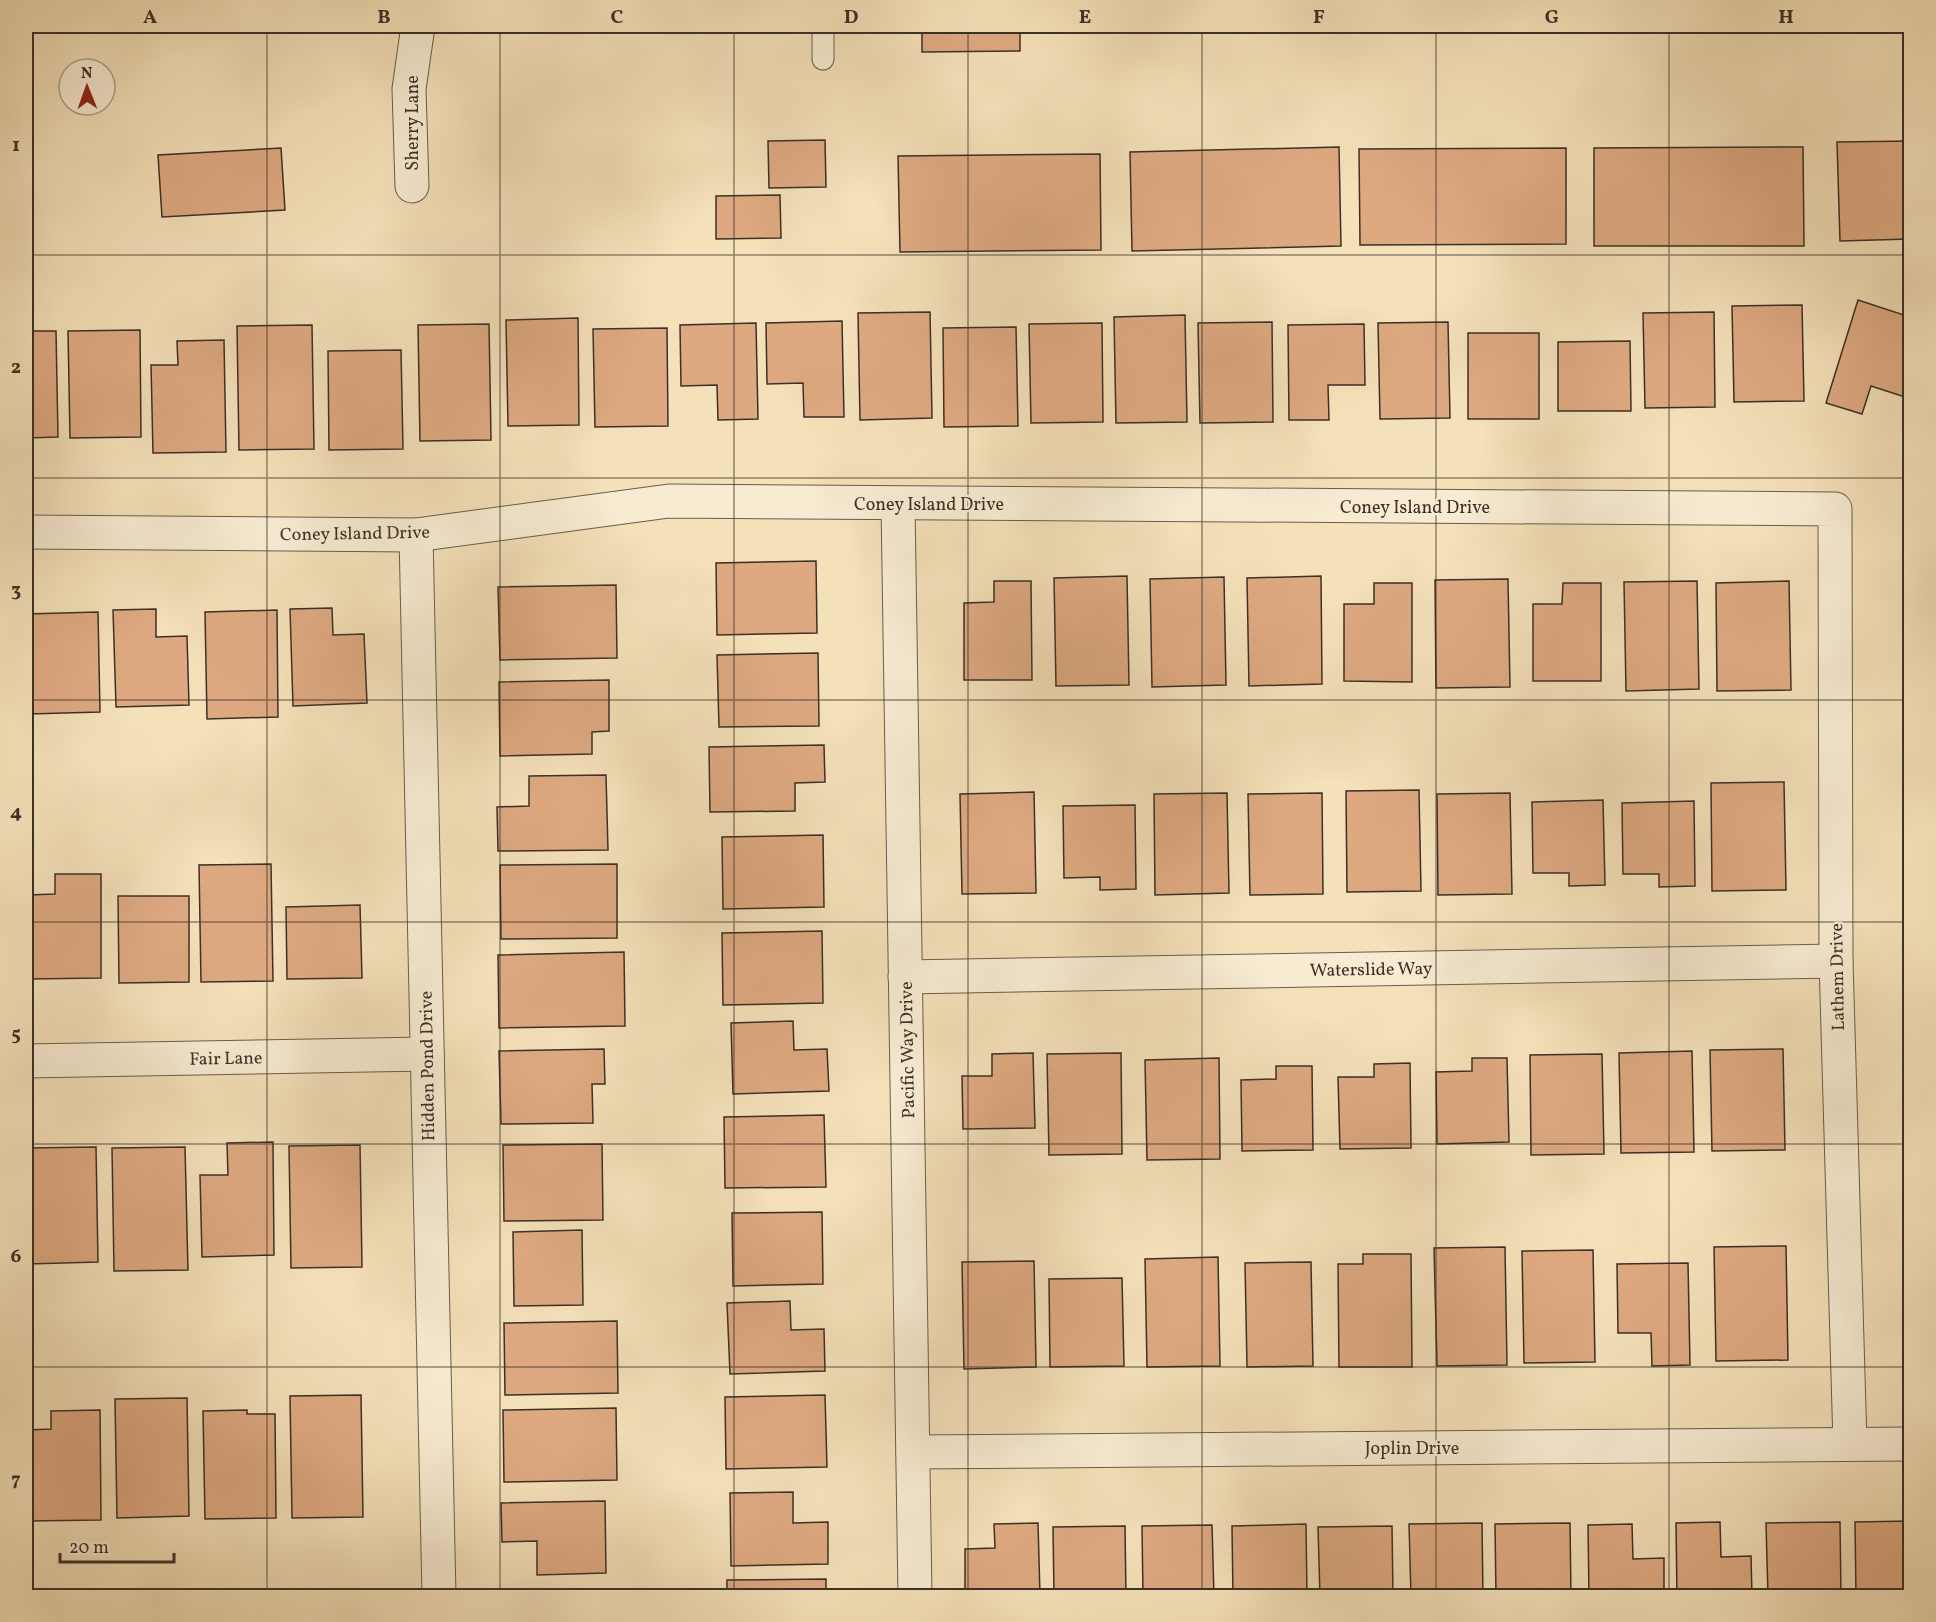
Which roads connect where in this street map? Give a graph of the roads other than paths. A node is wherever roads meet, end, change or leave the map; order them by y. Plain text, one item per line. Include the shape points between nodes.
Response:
1 (418, 26) edge
2 (823, 26) edge
3 (823, 59) dead end
4 (412, 186) dead end
5 (898, 504) junction
6 (1835, 509) joint
7 (26, 532) edge
8 (416, 536) junction
9 (1836, 961) junction
10 (905, 977) junction
11 (427, 1054) junction
12 (26, 1061) edge
13 (1850, 1444) junction
14 (1911, 1444) edge
15 (913, 1452) junction
16 (439, 1596) edge
17 (915, 1596) edge

1 - 4 street, Sherry Lane via 409,89
2 - 3 lane
5 - 6 street, Coney Island Drive
5 - 8 street, Coney Island Drive via 669,501
5 - 10 street, Pacific Way Drive
6 - 9 street, Lathem Drive
7 - 8 street, Coney Island Drive
8 - 11 street, Hidden Pond Drive
9 - 10 street, Waterslide Way
9 - 13 street, Lathem Drive
10 - 15 street, Pacific Way Drive
11 - 12 street, Fair Lane
11 - 16 street, Hidden Pond Drive
13 - 14 street, Joplin Drive
13 - 15 street, Joplin Drive
15 - 17 street, Pacific Way Drive

